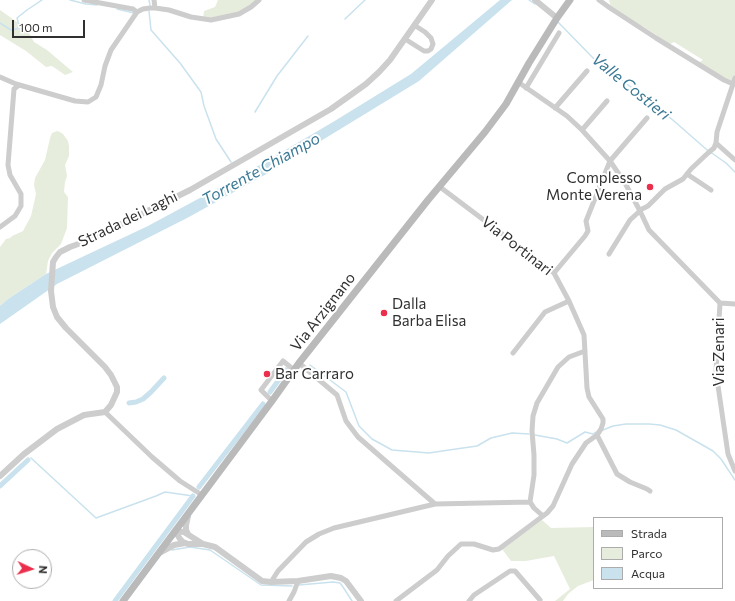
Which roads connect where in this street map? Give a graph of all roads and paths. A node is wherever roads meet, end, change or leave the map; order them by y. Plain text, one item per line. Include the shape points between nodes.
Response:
1 (84, 0) edge
2 (154, 0) edge
3 (260, 0) edge
4 (432, 0) edge
5 (535, 0) edge
6 (570, 0) edge
7 (599, 0) edge
8 (155, 8) junction
9 (137, 12) junction
10 (557, 18) junction
11 (414, 25) junction
12 (559, 33) dead end
13 (405, 39) junction
14 (587, 71) dead end
15 (0, 77) edge
16 (735, 78) edge
17 (518, 82) junction
18 (19, 84) junction
19 (733, 84) junction
20 (526, 88) junction
21 (607, 101) dead end
22 (555, 108) junction
23 (647, 118) dead end
24 (582, 130) junction
25 (715, 146) junction
26 (735, 160) edge
27 (610, 161) junction
28 (687, 174) junction
29 (440, 187) junction
30 (711, 190) dead end
31 (640, 211) junction
32 (0, 227) edge
33 (609, 254) dead end
34 (554, 273) junction
35 (569, 300) junction
36 (720, 303) junction
37 (735, 304) edge
38 (585, 350) junction
39 (513, 353) dead end
40 (299, 363) junction
41 (294, 370) junction
42 (272, 401) junction
43 (105, 412) junction
44 (597, 435) junction
45 (735, 471) edge
46 (0, 476) edge
47 (650, 491) dead end
48 (202, 495) junction
49 (530, 502) junction
50 (435, 504) junction
51 (189, 512) junction
52 (543, 516) junction
53 (175, 531) junction
54 (188, 534) junction
55 (186, 543) junction
56 (202, 544) junction
57 (158, 554) junction
58 (298, 581) junction
59 (271, 582) junction
60 (540, 600) edge
61 (123, 601) edge
62 (288, 601) edge
63 (361, 601) edge
64 (396, 601) edge
65 (468, 601) edge

1 - 9 street via 133,9
2 - 8 street
3 - 8 street via 239,14 211,20
4 - 11 street, Strada dei Laghi
5 - 10 street
6 - 10 main road, Via Arzignano
7 - 19 street
8 - 9 street
9 - 18 street via 111,50 96,97 88,102 75,101
10 - 17 main road, Via Arzignano
11 - 13 street, Strada dei Laghi
11 - 13 street via 431,38 432,49 424,51
12 - 20 street
13 - 43 street, Strada dei Laghi via 390,60 366,84 331,109 177,196 60,252 52,268 53,307 57,317 105,367 117,387 115,398
14 - 22 street
15 - 18 street
16 - 19 street
17 - 20 street
17 - 29 main road, Via Arzignano via 506,104
18 - 32 street via 14,89 8,165 10,175 21,194 21,206 16,216
19 - 25 street
20 - 22 street
21 - 24 street
22 - 24 street
23 - 27 street
24 - 27 street
25 - 26 street
25 - 28 street
27 - 31 street
27 - 34 street via 586,220 588,231
28 - 30 street
28 - 31 street
29 - 34 street, Via Portinari
29 - 40 main road, Via Arzignano
31 - 33 street via 630,220
31 - 36 street via 650,230
34 - 35 street, Via Portinari
35 - 38 street, Via Portinari via 584,336
35 - 39 street via 545,312
36 - 37 street
36 - 45 street, Via Zenari via 716,372 728,454
38 - 44 street, Via Portinari via 589,397 603,419
38 - 49 street via 563,361 537,403 533,416 534,475
40 - 41 main road, Via Arzignano
40 - 50 street via 337,394 346,421 358,436
41 - 42 main road, Via Arzignano
41 - 42 street via 283,361 262,390
42 - 48 main road, Via Arzignano
43 - 46 street via 84,415 57,429
43 - 48 street via 180,481
44 - 47 street via 617,474
44 - 52 street via 586,443 572,464 553,506
48 - 51 main road, Via Arzignano
49 - 50 street
49 - 52 street
50 - 59 street via 334,528 319,534 306,542
51 - 53 main road, Via Arzignano
51 - 54 street via 186,520
52 - 64 street via 499,549 461,544 437,570
53 - 54 street
53 - 55 street
53 - 57 main road, Via Arzignano
54 - 56 street
55 - 56 street
55 - 57 street via 174,545
56 - 59 street via 215,547 262,581
57 - 61 main road, Via Arzignano
58 - 59 street
58 - 62 street
58 - 63 street via 331,576 341,578
60 - 65 street via 515,571 510,571

